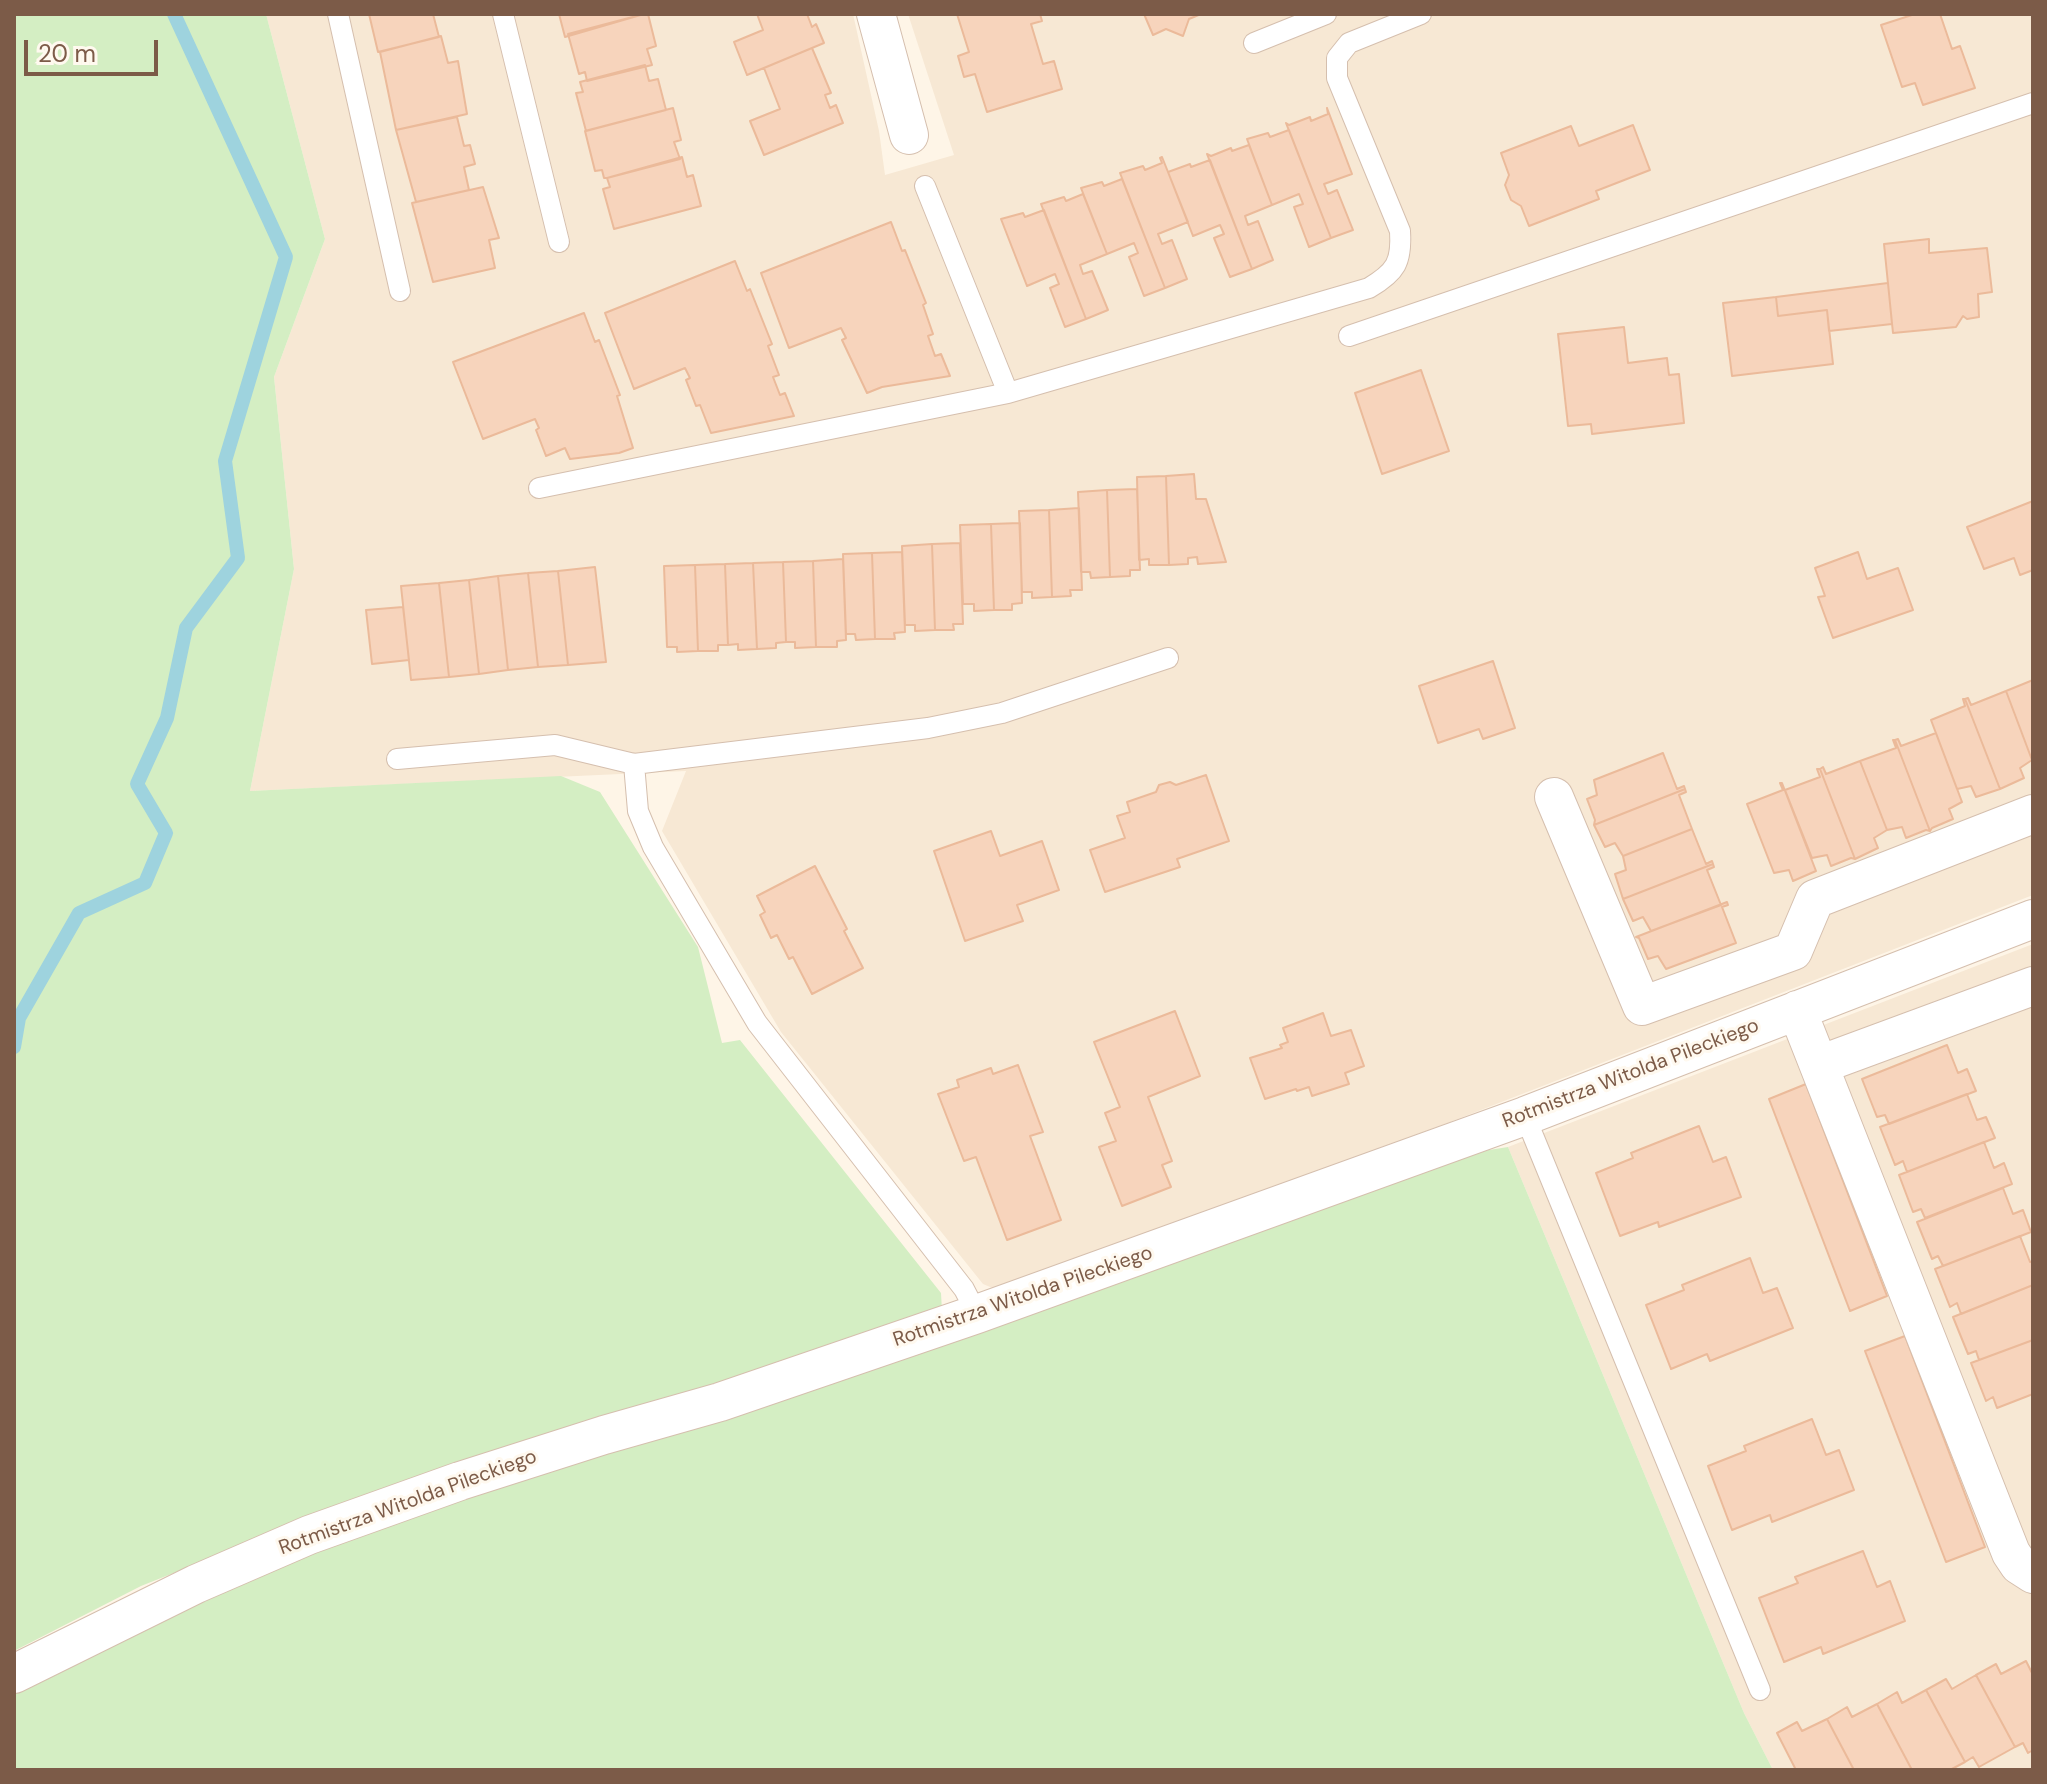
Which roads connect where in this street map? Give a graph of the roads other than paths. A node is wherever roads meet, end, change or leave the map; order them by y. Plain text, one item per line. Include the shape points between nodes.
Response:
1 (338, 14) edge
2 (503, 14) edge
3 (876, 14) edge
4 (1326, 14) edge
5 (1421, 14) edge
6 (1254, 43) dead end
7 (2033, 103) edge
8 (909, 135) dead end
9 (925, 186) dead end
10 (559, 242) dead end
11 (400, 291) dead end
12 (1349, 336) dead end
13 (1008, 393) junction
14 (539, 488) dead end
15 (1168, 658) dead end
16 (397, 759) dead end
17 (634, 764) junction
18 (1554, 797) dead end
19 (2033, 814) edge
20 (2033, 919) edge
21 (2030, 996) edge
22 (1797, 1010) junction
23 (1819, 1065) junction
24 (1525, 1116) junction
25 (977, 1314) junction
26 (2033, 1574) edge
27 (14, 1674) edge
28 (1760, 1690) dead end

1 - 11 lane
2 - 10 lane
3 - 8 street
4 - 6 lane
5 - 13 lane via 1349,43 1337,58 1337,78 1400,231 1397,264 1387,277 1369,288
7 - 12 lane
9 - 13 lane
13 - 14 lane
15 - 17 lane via 1002,713 928,728
16 - 17 lane via 555,745
17 - 25 lane via 638,811 653,847 757,1023 964,1289
18 - 19 street via 1642,1006 1793,951 1815,899
20 - 22 street, Rotmistrza Witolda Pileckiego
21 - 23 street
22 - 23 street
22 - 24 street, Rotmistrza Witolda Pileckiego
23 - 26 street via 2011,1553
24 - 25 street, Rotmistrza Witolda Pileckiego
24 - 28 lane
25 - 27 street, Rotmistrza Witolda Pileckiego via 309,1535

